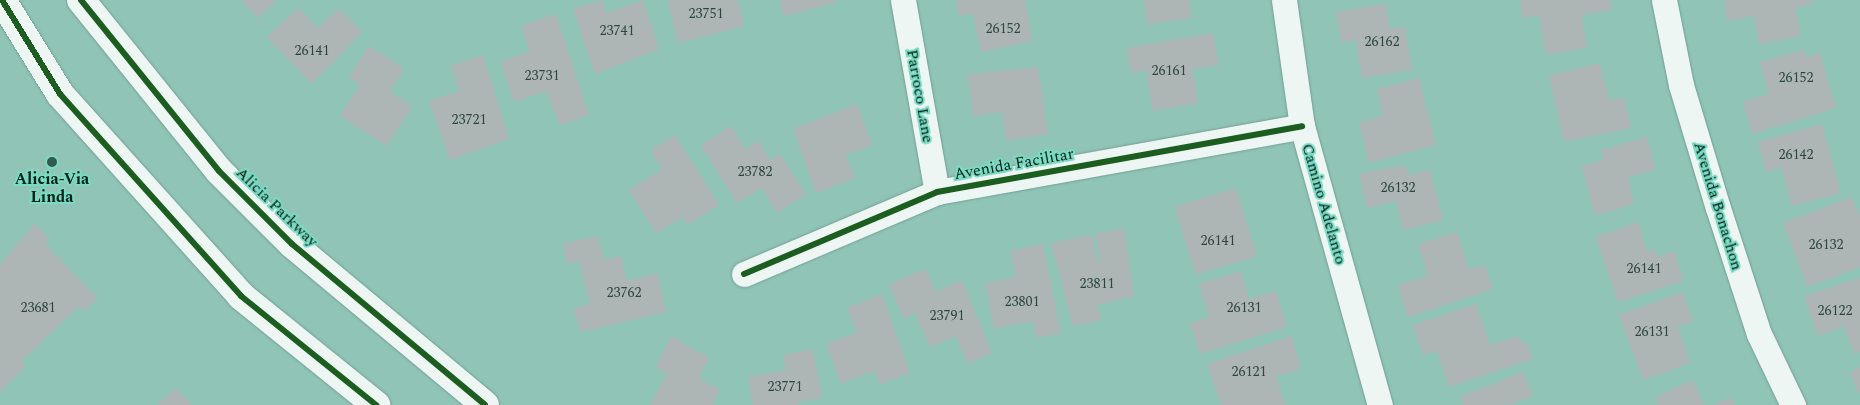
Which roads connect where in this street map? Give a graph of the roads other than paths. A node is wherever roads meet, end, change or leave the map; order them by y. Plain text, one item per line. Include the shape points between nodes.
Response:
1 (2, 0) edge
2 (81, 0) edge
3 (902, 0) edge
4 (1284, 0) edge
5 (1664, 0) edge
6 (1302, 126) junction
7 (937, 192) junction
8 (744, 274) dead end
9 (376, 405) edge
10 (485, 405) edge
11 (1380, 405) edge
12 (1793, 405) edge

1 - 9 main road via 60,94 241,296
2 - 10 main road, Alicia Parkway via 219,171 292,244
3 - 7 street, Parroco Lane
4 - 6 street, Camino Adelanto
5 - 12 street, Avenida Bonachon via 1681,85 1758,334
6 - 7 street, Avenida Facilitar
6 - 11 street, Camino Adelanto
7 - 8 street, Avenida Facilitar

